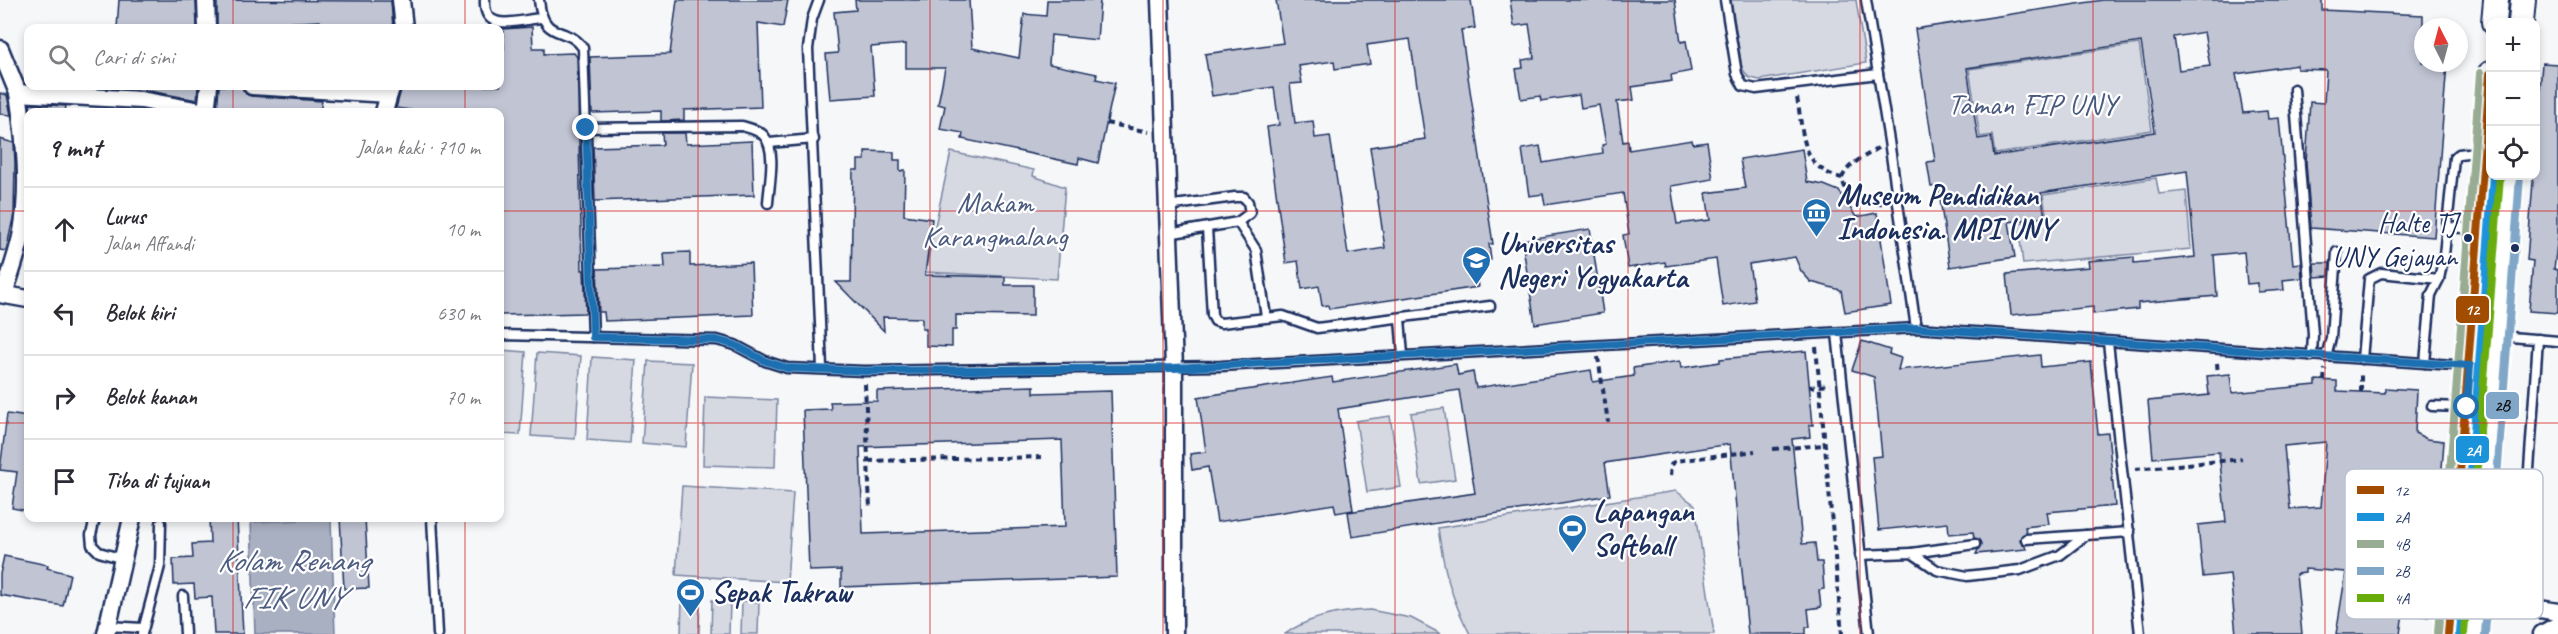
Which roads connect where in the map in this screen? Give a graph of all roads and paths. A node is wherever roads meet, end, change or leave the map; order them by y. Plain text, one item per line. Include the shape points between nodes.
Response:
1 (206, 0) edge
2 (401, 0) edge
3 (485, 0) edge
4 (539, 0) edge
5 (819, 0) edge
6 (1160, 0) edge
7 (1725, 0) edge
8 (1866, 0) edge
9 (2496, 0) edge
10 (2523, 0) edge
11 (541, 18) junction
12 (2494, 18) edge
13 (2521, 18) edge
14 (207, 24) edge
15 (404, 24) edge
16 (0, 49) edge
17 (1878, 74) junction
18 (1795, 85) junction
19 (2294, 89) dead end
20 (209, 90) edge
21 (391, 90) edge
22 (18, 93) junction
23 (184, 108) edge
24 (206, 108) edge
25 (385, 108) edge
26 (1106, 123) dead end
27 (2487, 126) edge
28 (586, 128) junction
29 (1165, 133) junction
30 (814, 139) junction
31 (1889, 141) junction
32 (769, 143) junction
33 (24, 146) edge
34 (2485, 151) junction
35 (1842, 178) junction
36 (2510, 180) edge
37 (1897, 202) junction
38 (768, 203) dead end
39 (24, 205) edge
40 (1167, 206) junction
41 (1238, 222) junction
42 (2447, 227) junction
43 (1207, 228) junction
44 (2478, 230) junction
45 (1168, 234) junction
46 (2337, 252) dead end
47 (2439, 279) junction
48 (2, 294) edge
49 (24, 298) edge
50 (1490, 306) dead end
51 (1266, 317) junction
52 (1400, 319) junction
53 (1916, 328) junction
54 (1837, 333) junction
55 (1815, 334) junction
56 (504, 336) edge
57 (2499, 336) junction
58 (593, 337) junction
59 (2538, 339) junction
60 (2558, 340) edge
61 (2108, 342) junction
62 (1596, 345) junction
63 (1403, 356) junction
64 (2312, 356) junction
65 (2326, 357) junction
66 (2362, 359) junction
67 (2425, 363) junction
68 (2461, 365) junction
69 (822, 368) junction
70 (1174, 368) junction
71 (2496, 368) junction
72 (864, 371) junction
73 (1843, 383) junction
74 (1820, 386) junction
75 (1809, 387) dead end
76 (2361, 392) dead end
77 (2432, 406) dead end
78 (2467, 407) junction
79 (1608, 422) dead end
80 (1825, 445) junction
81 (1773, 449) dead end
82 (1755, 451) dead end
83 (1043, 457) dead end
84 (2242, 459) dead end
85 (868, 460) junction
86 (2462, 469) edge
87 (2488, 469) edge
88 (2529, 469) edge
89 (2123, 470) junction
90 (1670, 476) dead end
91 (870, 509) dead end
92 (94, 522) edge
93 (131, 522) edge
94 (432, 522) edge
95 (160, 523) dead end
96 (2130, 532) junction
97 (2086, 535) junction
98 (2026, 539) dead end
99 (1975, 544) dead end
100 (1912, 553) junction
101 (1860, 555) junction
102 (123, 559) junction
103 (183, 596) dead end
104 (2543, 610) edge
105 (2558, 612) edge
106 (2449, 619) edge
107 (2475, 619) edge
108 (2558, 625) edge
109 (107, 630) edge
110 (142, 631) edge
111 (185, 634) edge
112 (438, 634) edge
113 (1174, 634) edge
114 (1842, 634) edge
115 (1869, 634) edge
116 (2140, 634) edge
117 (2448, 634) edge
118 (2474, 634) edge
119 (2542, 634) edge

1 - 14 street
2 - 15 street
3 - 11 lane via 488,19 496,22
4 - 11 lane
5 - 30 lane via 808,49
6 - 29 street
7 - 18 lane via 1737,74 1743,86 1755,89
8 - 17 lane
9 - 12 main road
10 - 13 main road
11 - 28 lane via 547,26 578,41 583,48
16 - 22 street
17 - 18 lane
17 - 31 lane
18 - 35 path via 1807,154 1826,174
19 - 64 lane
20 - 24 street
21 - 25 street
22 - 23 street via 141,100
22 - 33 street
26 - 29 path
27 - 34 main road
28 - 32 lane via 742,126 763,135
28 - 58 lane
29 - 40 street
30 - 32 lane
30 - 69 lane
31 - 35 path via 1855,161
31 - 37 lane
32 - 38 lane
34 - 42 lane via 2454,158
34 - 44 main road
35 - 37 path via 1851,199 1863,204
36 - 57 main road
37 - 53 lane
39 - 48 street via 22,232
40 - 41 lane via 1244,197 1250,213
40 - 45 street
41 - 43 lane
41 - 51 lane via 1256,250
42 - 44 lane
42 - 47 lane
43 - 45 lane
43 - 51 lane via 1215,321
44 - 68 main road
45 - 70 street
46 - 65 lane
47 - 66 lane via 2381,273 2369,279
47 - 67 lane via 2431,295
48 - 49 street
50 - 52 lane
51 - 52 lane via 1283,316 1317,328
52 - 63 lane
53 - 54 lane
53 - 61 lane
54 - 55 lane
54 - 73 lane
55 - 62 lane
55 - 74 path
56 - 58 lane
57 - 59 lane
57 - 71 main road
58 - 69 lane via 717,340 787,368
59 - 60 lane
59 - 88 lane
61 - 64 lane
61 - 89 lane
62 - 63 lane
62 - 79 path
63 - 70 lane
64 - 65 lane
65 - 66 lane
66 - 67 lane
66 - 76 path
67 - 68 lane
68 - 71 main road
68 - 78 main road
69 - 72 lane
70 - 72 lane
70 - 113 street
71 - 87 main road
72 - 85 path
73 - 74 path
73 - 101 lane
74 - 75 path
74 - 80 path
77 - 78 lane
78 - 86 main road
80 - 81 path
80 - 114 path
82 - 90 path via 1675,461
83 - 85 path
84 - 89 path
85 - 91 path
89 - 96 lane
92 - 102 lane via 92,545 99,552
93 - 102 street
94 - 112 lane
95 - 110 lane via 160,566
96 - 97 lane
96 - 116 lane
97 - 98 lane
97 - 100 lane via 2060,555 2020,570 1967,576 1937,570
99 - 100 lane
100 - 101 lane
101 - 115 lane
102 - 109 street
103 - 111 lane
104 - 105 street
106 - 117 main road
107 - 118 main road
108 - 119 street
109 - 110 lane

